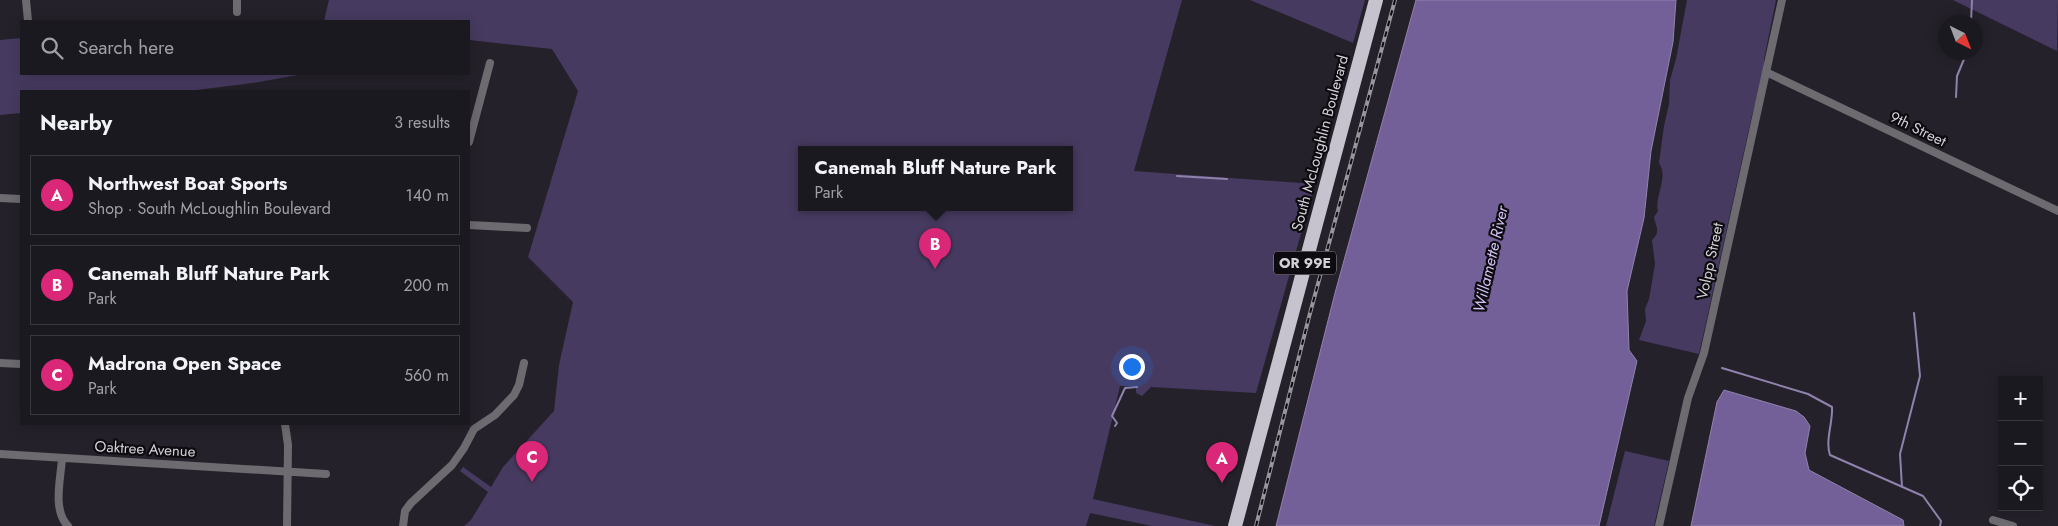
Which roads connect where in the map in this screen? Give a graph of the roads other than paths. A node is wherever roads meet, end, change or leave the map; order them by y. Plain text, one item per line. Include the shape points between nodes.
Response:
1 (26, 0) edge
2 (237, 0) edge
3 (1376, 0) edge
4 (1782, 0) edge
5 (237, 12) dead end
6 (28, 20) edge
7 (490, 63) dead end
8 (1766, 72) junction
9 (470, 138) edge
10 (0, 198) edge
11 (20, 199) edge
12 (2058, 211) edge
13 (470, 225) edge
14 (526, 228) dead end
15 (0, 363) edge
16 (524, 363) dead end
17 (20, 364) edge
18 (285, 425) edge
19 (472, 426) edge
20 (0, 454) edge
21 (62, 458) junction
22 (288, 471) junction
23 (326, 474) dead end
24 (1993, 520) dead end
25 (68, 526) edge
26 (287, 526) edge
27 (403, 526) edge
28 (1235, 526) edge
29 (1659, 526) edge
30 (2013, 526) edge

1 - 6 street
2 - 5 street
3 - 28 highway, South McLoughlin Boulevard / OR 99E
4 - 8 street, Volpp Street
7 - 9 street
8 - 12 street, 9th Street
8 - 29 street, Volpp Street via 1704,353 1688,398
10 - 11 street
13 - 14 street
15 - 17 street
16 - 19 street via 514,396 495,415
18 - 22 street
19 - 27 street via 464,448 452,464 405,511
20 - 21 street, Oaktree Avenue
21 - 22 street, Oaktree Avenue
21 - 25 street via 59,506
22 - 23 street, Oaktree Avenue
22 - 26 street
24 - 30 street

